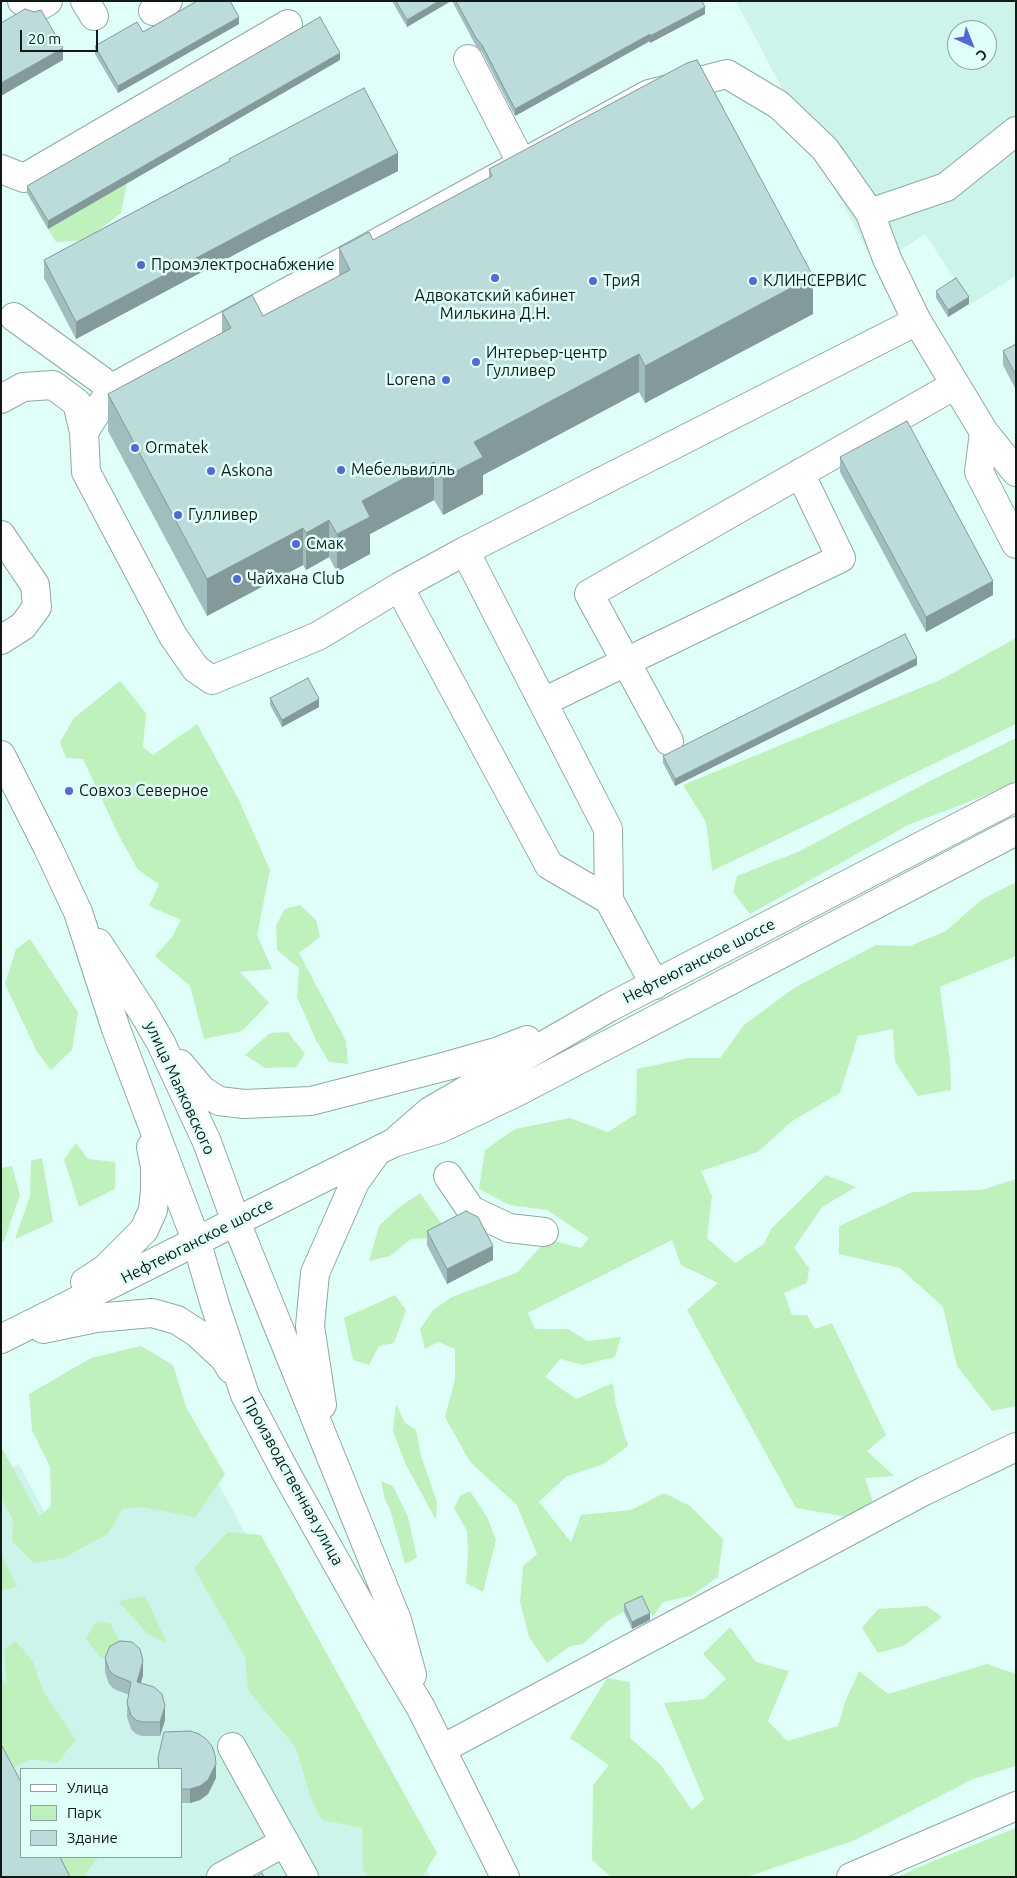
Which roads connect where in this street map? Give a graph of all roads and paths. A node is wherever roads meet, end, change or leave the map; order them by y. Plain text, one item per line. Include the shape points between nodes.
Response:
1 (11, 1) edge
2 (22, 1) edge
3 (48, 1) edge
4 (1, 6) edge
5 (288, 24) dead end
6 (468, 59) dead end
7 (1016, 131) edge
8 (522, 164) junction
9 (1, 169) edge
10 (870, 213) junction
11 (14, 317) dead end
12 (917, 321) junction
13 (955, 385) junction
14 (112, 388) junction
15 (1, 399) edge
16 (84, 432) junction
17 (984, 432) junction
18 (1016, 472) edge
19 (800, 473) junction
20 (1, 535) edge
21 (1016, 544) edge
22 (465, 551) junction
23 (398, 587) junction
24 (1, 640) edge
25 (626, 662) junction
26 (543, 702) junction
27 (669, 741) dead end
28 (1, 755) edge
29 (1016, 796) edge
30 (1016, 831) edge
31 (609, 900) junction
32 (78, 912) junction
33 (655, 985) junction
34 (610, 1007) junction
35 (161, 1043) junction
36 (143, 1102) junction
37 (386, 1147) junction
38 (448, 1176) dead end
39 (236, 1222) junction
40 (544, 1232) dead end
41 (196, 1240) junction
42 (2, 1339) edge
43 (245, 1395) junction
44 (1016, 1447) edge
45 (329, 1451) junction
46 (421, 1708) junction
47 (232, 1747) dead end
48 (442, 1749) junction
49 (1016, 1806) edge
50 (285, 1842) junction
51 (221, 1877) edge
52 (304, 1877) edge
53 (506, 1877) edge
54 (851, 1877) edge

1 - 4 main road
2 - 3 main road via 35,9
5 - 9 main road via 24,178
6 - 8 main road
7 - 10 main road via 946,187
8 - 10 main road via 649,94 727,74 779,105 825,149
8 - 14 main road
10 - 12 main road via 887,260
11 - 14 main road
12 - 13 main road
12 - 22 main road
13 - 17 main road
13 - 19 main road
14 - 16 main road
15 - 16 main road via 22,388 53,385 77,403
16 - 23 main road via 86,472 173,636 196,670 212,680 318,636
17 - 18 main road
17 - 21 main road via 979,472
19 - 25 main road via 589,594
19 - 25 main road via 841,558
20 - 24 main road via 35,585 37,607 23,626
22 - 23 main road
22 - 26 main road
23 - 31 main road via 549,865
25 - 26 main road
25 - 27 main road
26 - 31 main road via 608,829
28 - 32 main road, улица Маяковского
29 - 33 main road, Нефтеюганское шоссе
30 - 37 main road, Нефтеюганское шоссе via 517,1092 439,1129
31 - 33 main road
32 - 35 main road, улица Маяковского
32 - 36 main road, улица Маяковского
33 - 34 main road, Нефтеюганское шоссе
34 - 35 main road via 496,1052 311,1101 244,1104 219,1101 202,1090
34 - 37 main road, Нефтеюганское шоссе via 430,1111
35 - 39 main road, улица Маяковского via 207,1142
36 - 41 main road, улица Маяковского
36 - 42 main road via 155,1175 153,1210 144,1230 105,1269
37 - 39 main road, Нефтеюганское шоссе
37 - 45 main road via 355,1182 315,1273 310,1326
38 - 40 main road via 471,1210 509,1228
39 - 41 main road, Нефтеюганское шоссе
39 - 45 main road, Производственная улица
41 - 42 main road, Нефтеюганское шоссе
41 - 43 main road, Производственная улица
42 - 43 main road via 96,1318 152,1313 177,1320 197,1333 224,1358
43 - 46 main road, Производственная улица
44 - 48 main road via 919,1494
45 - 46 main road, Производственная улица via 397,1620
46 - 48 main road, Производственная улица
47 - 50 main road
48 - 53 main road, Производственная улица
49 - 54 main road
50 - 51 main road
50 - 52 main road

